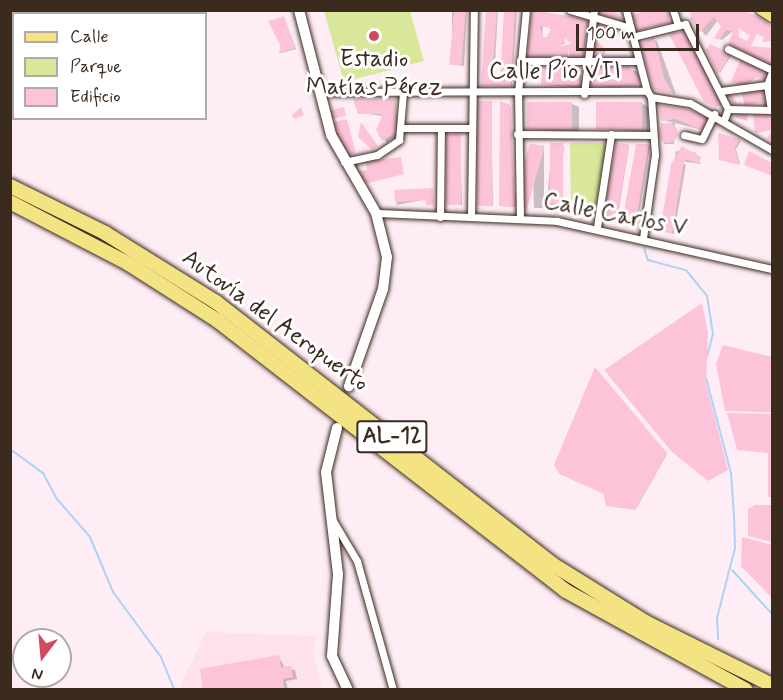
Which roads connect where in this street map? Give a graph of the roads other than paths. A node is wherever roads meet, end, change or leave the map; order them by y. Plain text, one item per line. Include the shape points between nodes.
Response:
1 (299, 10) edge
2 (474, 10) edge
3 (526, 10) edge
4 (570, 10) edge
5 (626, 10) edge
6 (673, 10) edge
7 (761, 10) edge
8 (593, 14) edge
9 (772, 17) edge
10 (678, 25) junction
11 (627, 27) junction
12 (632, 38) junction
13 (728, 49) dead end
14 (520, 61) junction
15 (638, 61) junction
16 (585, 62) junction
17 (772, 71) edge
18 (767, 85) junction
19 (721, 91) junction
20 (321, 92) junction
21 (403, 92) junction
22 (470, 92) junction
23 (518, 93) junction
24 (584, 94) junction
25 (649, 94) junction
26 (728, 109) junction
27 (772, 110) edge
28 (714, 114) junction
29 (724, 120) junction
30 (402, 128) junction
31 (441, 128) junction
32 (469, 128) junction
33 (517, 134) junction
34 (611, 135) junction
35 (653, 135) junction
36 (684, 135) dead end
37 (772, 150) edge
38 (341, 162) junction
39 (10, 186) edge
40 (10, 202) edge
41 (376, 213) junction
42 (471, 216) junction
43 (440, 217) junction
44 (520, 218) junction
45 (597, 227) junction
46 (644, 238) junction
47 (772, 269) edge
48 (350, 386) dead end
49 (337, 428) dead end
50 (332, 519) junction
51 (772, 685) edge
52 (348, 690) edge
53 (393, 690) edge
54 (746, 690) edge

1 - 20 street
2 - 22 street
3 - 14 street
4 - 8 street
5 - 11 street
6 - 10 street
7 - 9 main road
8 - 11 street
8 - 16 street
10 - 12 street
10 - 19 street via 691,30
11 - 12 street
12 - 15 street
13 - 17 street
14 - 16 street
14 - 23 street
15 - 16 street
15 - 25 street
16 - 24 street
17 - 18 street
18 - 19 street
18 - 27 street
19 - 26 street
20 - 21 street, Calle Pío VII
20 - 38 street
21 - 22 street, Calle Pío VII
21 - 30 street
22 - 23 street, Calle Pío VII
22 - 32 street
23 - 24 street, Calle Pío VII
23 - 33 street
24 - 25 street, Calle Pío VII
25 - 28 street, Calle Pío VII via 690,103
25 - 35 street
26 - 27 street
26 - 29 street
28 - 29 street, Calle Pío VII
28 - 36 street via 702,139
29 - 37 street, Calle Pío VII
30 - 31 street
30 - 38 street via 399,140 377,155
31 - 32 street
31 - 43 street
32 - 42 street
33 - 34 street
33 - 44 street
34 - 35 street
34 - 45 street
35 - 46 street via 654,168
38 - 41 street
39 - 51 highway, Autovía del Aeropuerto / AL-12 via 105,233 216,302 552,564 646,623
40 - 54 highway, Autovía del Aeropuerto / AL-12 via 129,264 218,321 566,591
41 - 43 street, Calle Carlos V
41 - 48 street via 387,271
42 - 43 street, Calle Carlos V
42 - 44 street, Calle Carlos V
44 - 45 street, Calle Carlos V
45 - 46 street, Calle Carlos V
46 - 47 street, Calle Carlos V
49 - 50 street via 326,472
50 - 52 street via 338,574 332,656
50 - 53 street via 357,561

